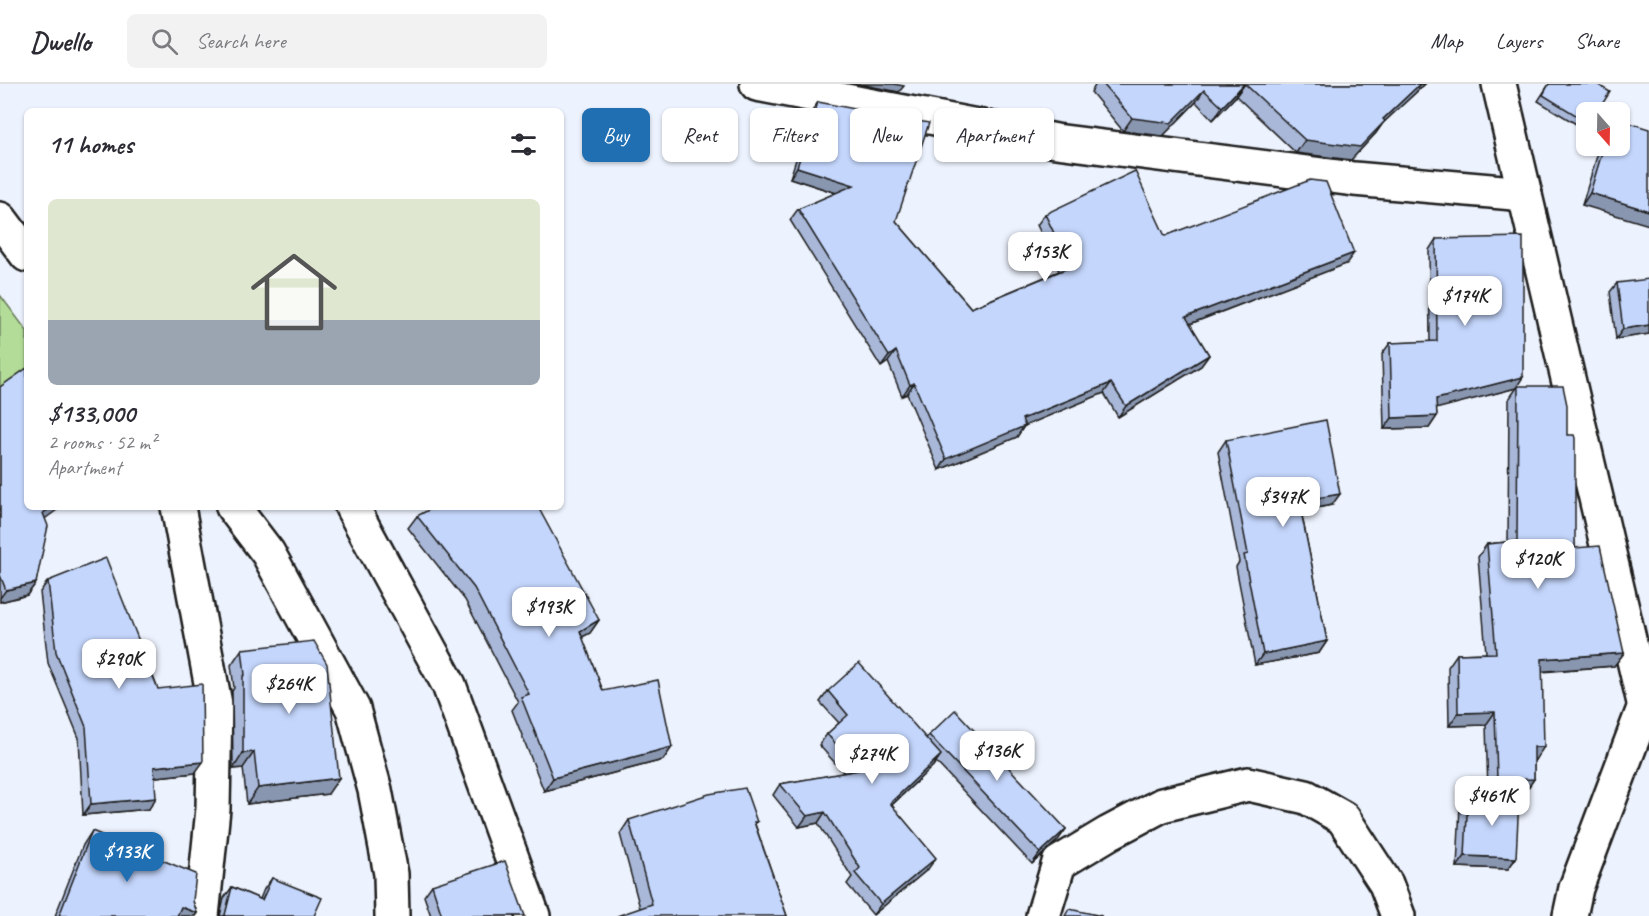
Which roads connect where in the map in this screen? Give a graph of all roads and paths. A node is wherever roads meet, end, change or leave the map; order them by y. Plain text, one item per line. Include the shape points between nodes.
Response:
1 (757, 84) edge
2 (1499, 84) edge
3 (1526, 194) junction
4 (0, 219) edge
5 (24, 251) edge
6 (179, 510) edge
7 (235, 510) edge
8 (354, 510) edge
9 (1647, 701) edge
10 (202, 916) edge
11 (392, 916) edge
12 (534, 916) edge
13 (1043, 916) edge
14 (1398, 916) edge
15 (1570, 916) edge

1 - 3 street via 1056,141 1354,179
2 - 3 street
3 - 9 street
4 - 5 street
6 - 10 street via 215,704 213,808
7 - 11 street via 268,553 353,709 391,874
8 - 12 street via 449,685
9 - 15 street via 1576,888
13 - 14 street via 1059,863 1162,805 1248,784 1306,797 1343,818 1386,884

